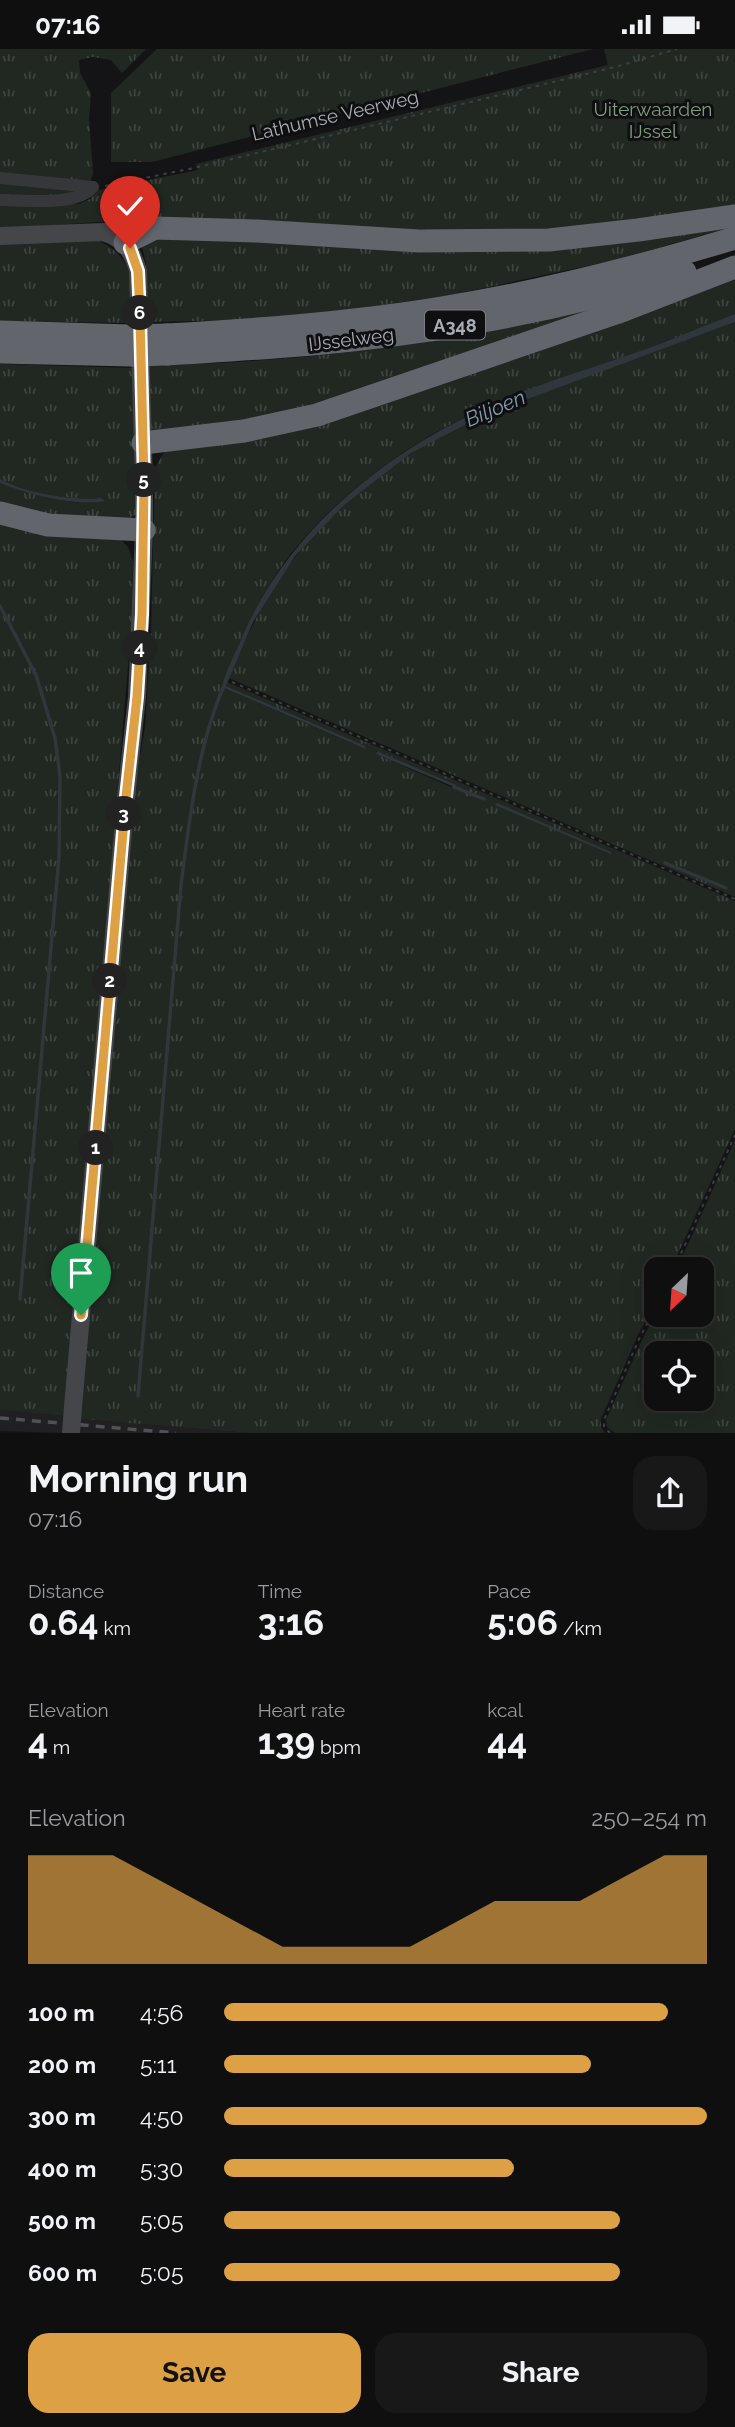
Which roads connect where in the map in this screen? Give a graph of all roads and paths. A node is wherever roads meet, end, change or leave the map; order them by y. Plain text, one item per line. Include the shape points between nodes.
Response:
1 (677, 49) edge
2 (0, 178) edge
3 (93, 187) junction
4 (0, 200) edge
5 (735, 216) edge
6 (0, 236) edge
7 (735, 238) edge
8 (125, 243) junction
9 (735, 256) edge
10 (735, 267) edge
11 (0, 332) edge
12 (167, 345) junction
13 (131, 346) junction
14 (0, 352) edge
15 (143, 443) junction
16 (0, 513) edge
17 (144, 530) junction
18 (232, 682) dead end
19 (735, 899) edge
20 (735, 1135) edge
21 (679, 1257) edge
22 (645, 1327) edge
23 (71, 1433) edge
24 (610, 1433) edge

1 - 3 path, Lathumse Veerweg via 207,165
2 - 3 street
3 - 4 street via 84,196 68,200
5 - 8 highway via 549,240 419,241 155,228
6 - 8 main road via 103,232
7 - 12 highway, IJsselweg / A348 via 569,283 467,304
8 - 15 main road via 134,254 138,271
9 - 12 highway, IJsselweg / A348 via 624,290 473,323 356,340
10 - 15 highway, A348 via 317,415 244,431
11 - 13 highway, IJsselweg / A348
12 - 13 highway, IJsselweg / A348, bridge
13 - 14 highway, IJsselweg / A348
15 - 17 main road
16 - 17 highway via 48,525
17 - 23 main road, bridge via 137,697
18 - 19 path
20 - 21 path
22 - 24 path via 604,1420

